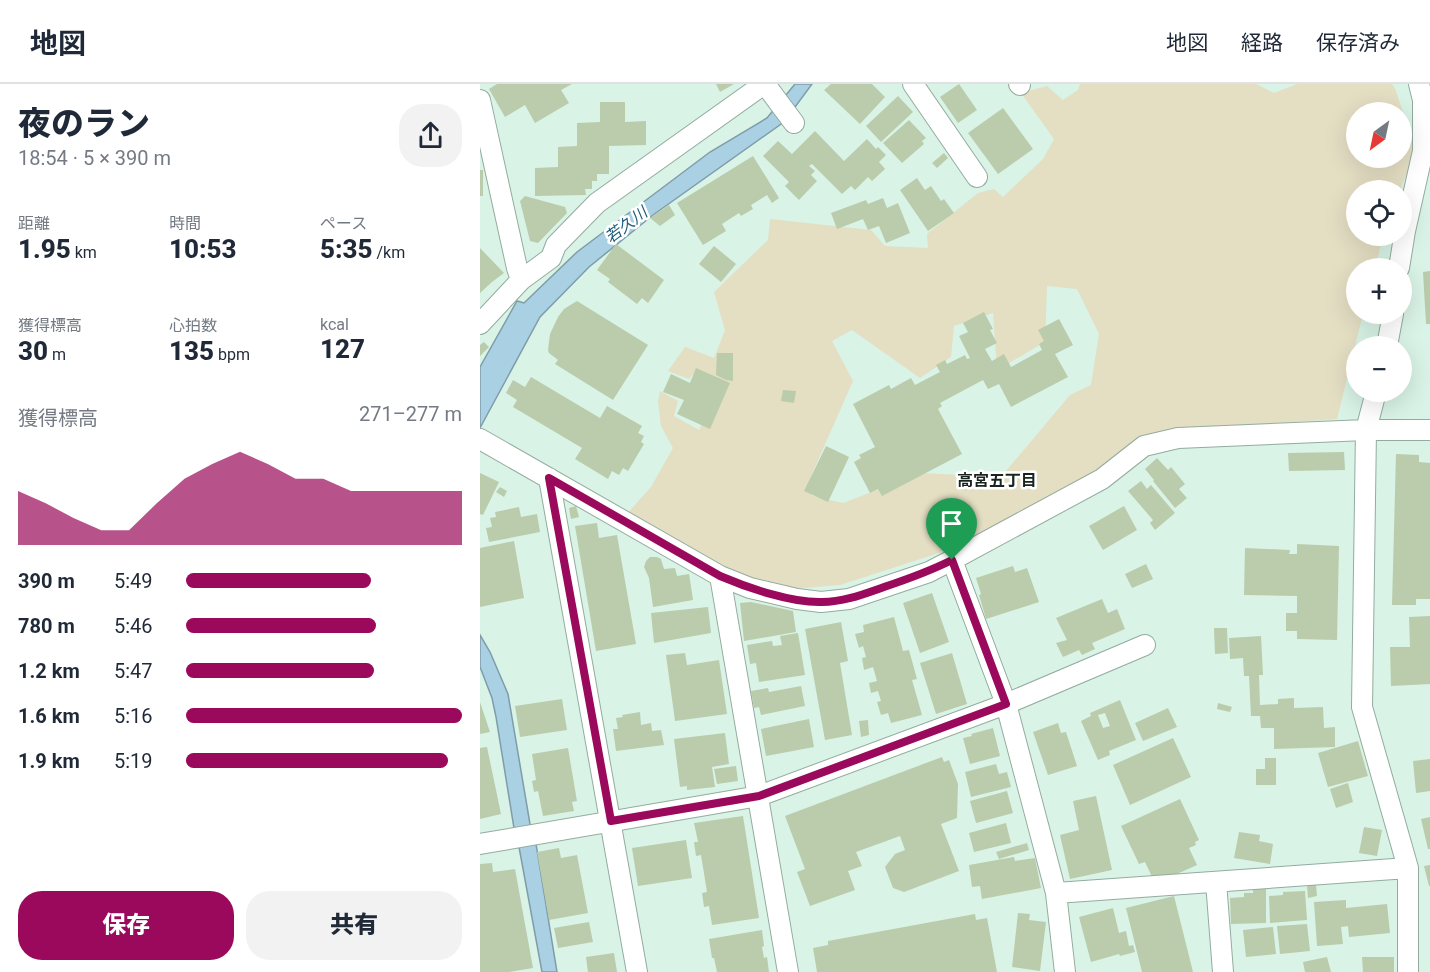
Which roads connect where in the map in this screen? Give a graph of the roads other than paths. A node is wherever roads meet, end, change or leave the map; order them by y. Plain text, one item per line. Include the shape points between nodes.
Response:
1 (913, 84) edge
2 (1419, 84) edge
3 (767, 87) edge
4 (480, 100) edge
5 (794, 123) dead end
6 (977, 177) dead end
7 (1401, 258) edge
8 (521, 280) junction
9 (480, 324) edge
10 (1373, 402) edge
11 (1366, 430) junction
12 (1430, 430) edge
13 (481, 439) edge
14 (549, 478) junction
15 (952, 560) junction
16 (720, 576) junction
17 (1145, 645) dead end
18 (1006, 704) junction
19 (759, 796) junction
20 (611, 821) junction
21 (480, 844) edge
22 (1408, 868) junction
23 (1216, 882) junction
24 (1056, 893) junction
25 (637, 972) edge
26 (788, 972) edge
27 (1065, 972) edge
28 (1223, 972) edge
29 (1408, 972) edge

1 - 6 street
2 - 7 street via 1424,100 1423,152
3 - 5 street
3 - 8 street via 597,203 556,245 551,258
4 - 8 street
8 - 9 street
10 - 11 street
11 - 12 street
11 - 15 street via 1178,438 1144,446 1102,479
11 - 22 street via 1362,707
13 - 14 street
14 - 16 street
14 - 20 street
15 - 16 street via 929,572 849,599 821,602 750,588
15 - 18 street
16 - 19 street
17 - 18 street
18 - 19 street
18 - 24 street
19 - 20 street
19 - 26 street
20 - 21 street
20 - 25 street
22 - 23 street
22 - 29 street
23 - 24 street
23 - 28 street
24 - 27 street

